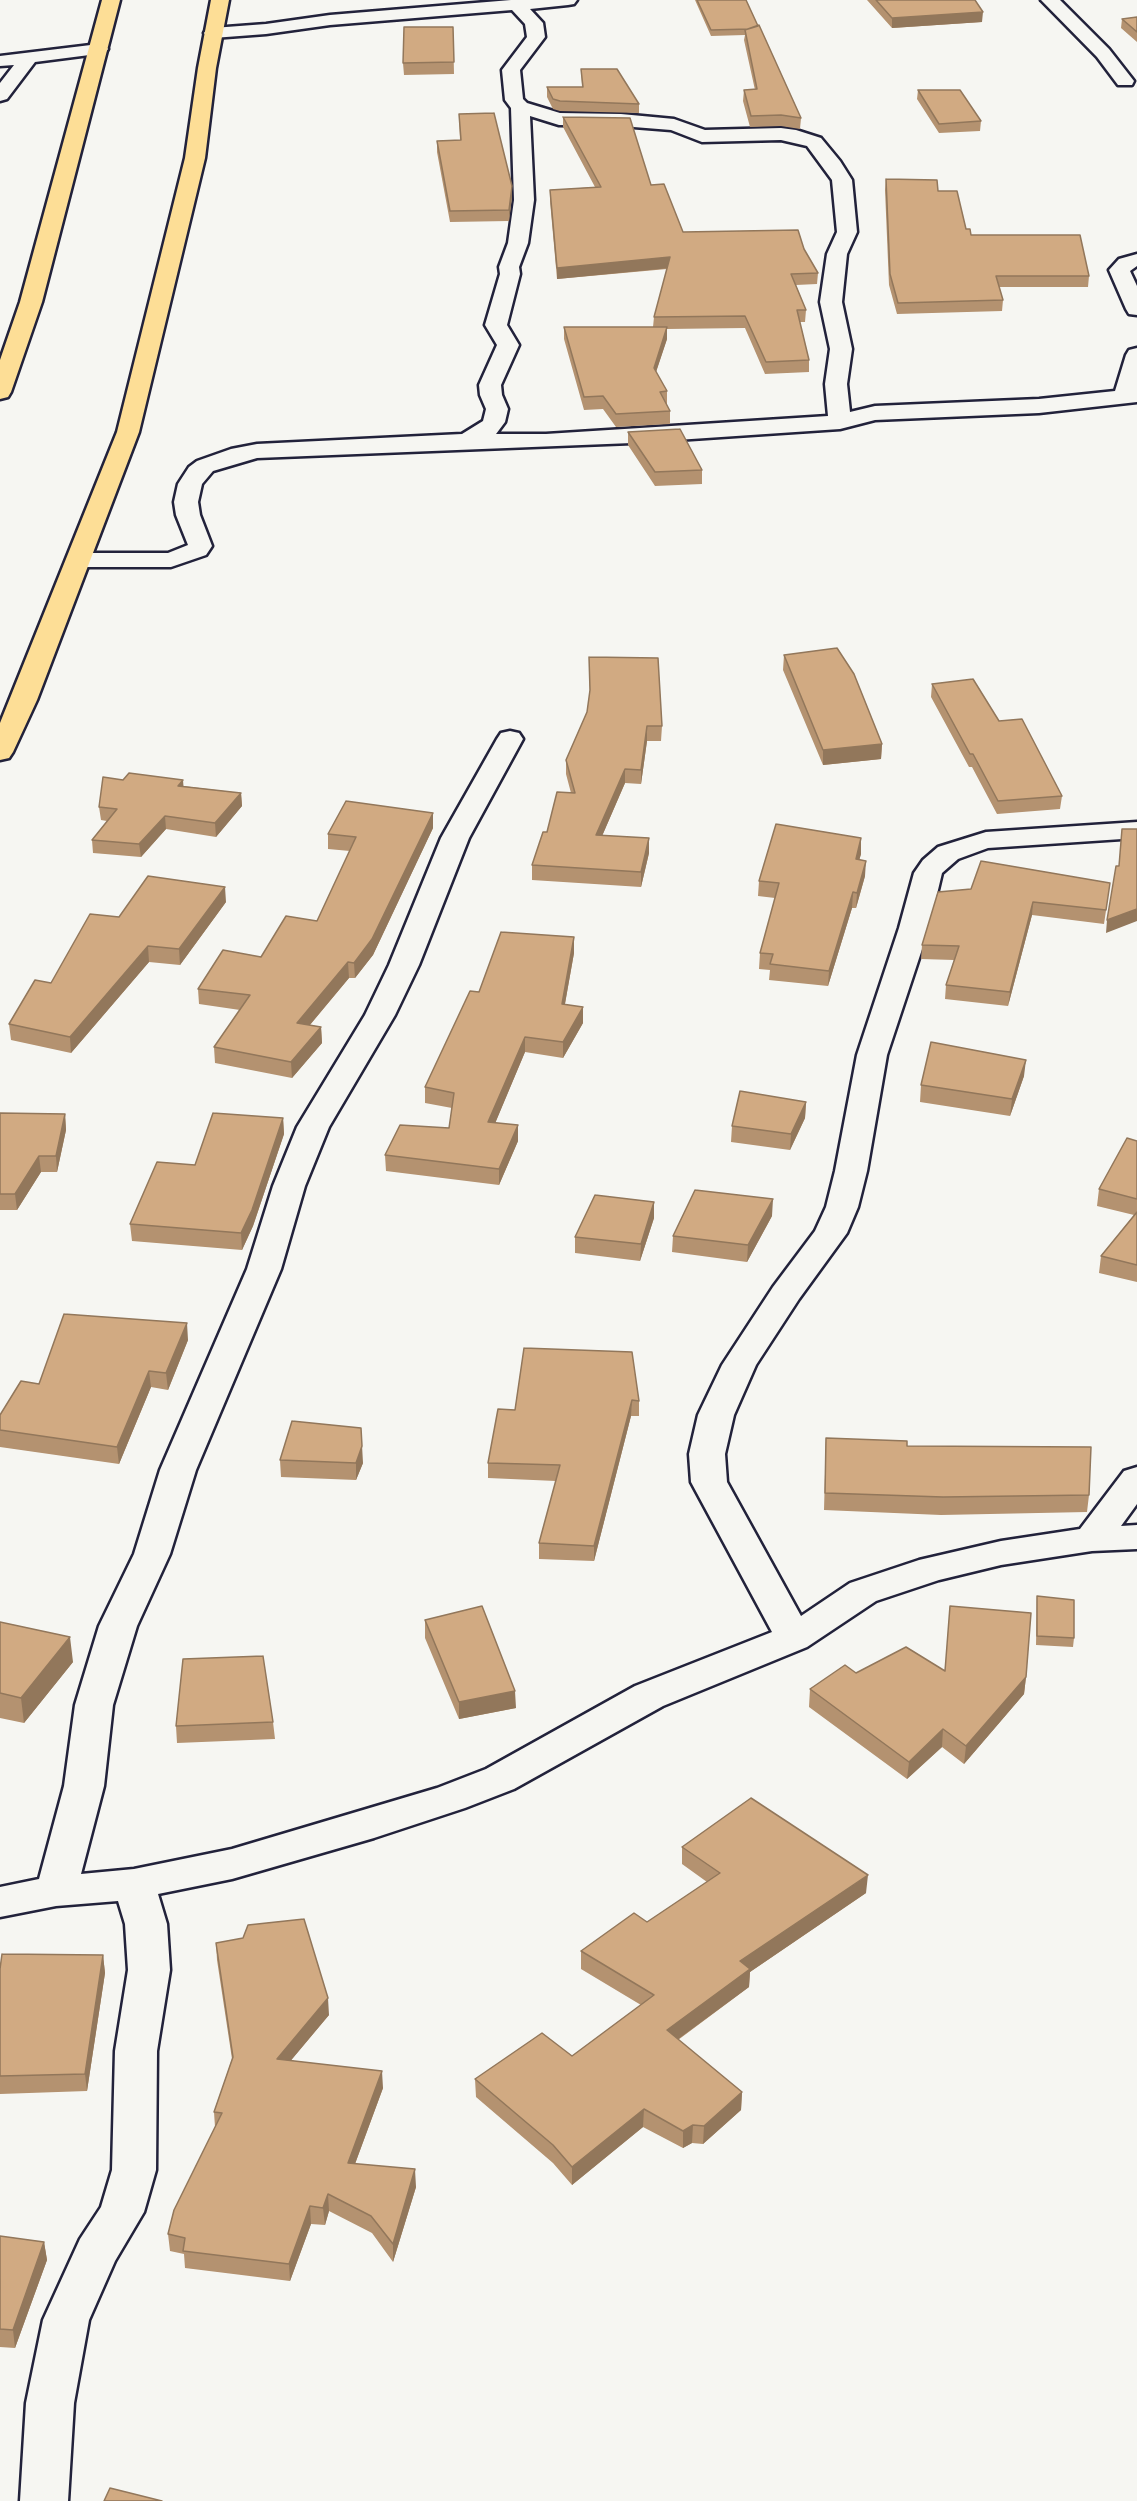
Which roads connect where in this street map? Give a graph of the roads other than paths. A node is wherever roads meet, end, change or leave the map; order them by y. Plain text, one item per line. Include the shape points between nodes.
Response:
1 (111, 0) edge
2 (220, 0) edge
3 (568, 0) edge
4 (1050, 0) edge
5 (516, 4) junction
6 (213, 33) junction
7 (0, 45) edge
8 (99, 49) junction
9 (63, 53) junction
10 (30, 57) junction
11 (0, 61) edge
12 (1125, 81) dead end
13 (0, 95) edge
14 (520, 107) junction
15 (1137, 261) edge
16 (1137, 309) edge
17 (1137, 355) edge
18 (0, 392) edge
19 (1131, 395) edge
20 (840, 422) junction
21 (466, 441) junction
22 (79, 560) junction
23 (510, 739) dead end
24 (0, 752) edge
25 (1137, 830) edge
26 (1137, 1479) edge
27 (1137, 1537) edge
28 (1092, 1539) junction
29 (794, 1638) junction
30 (134, 1884) junction
31 (56, 1891) junction
32 (0, 1902) edge
33 (44, 2501) edge

1 - 8 highway
2 - 6 highway
3 - 5 street
4 - 12 street via 1103,52
5 - 6 street
5 - 14 street via 534,22 536,30 536,37 511,70 514,100
6 - 22 highway via 195,158 128,432
7 - 9 street via 52,46
8 - 9 street
8 - 18 highway via 31,302
9 - 10 street
10 - 11 street
10 - 13 street
14 - 20 street via 559,119 674,125 702,136 781,134 814,142 842,180 846,217 847,232 837,254 831,302 841,349 836,384
14 - 21 street via 524,201 518,243 496,325 508,345 490,385 497,409 494,422
15 - 16 street via 1126,263 1119,270
17 - 19 street
19 - 20 street via 1039,406 875,413
20 - 21 street via 557,440
21 - 22 street via 257,451 220,459 197,472 190,484 186,502 198,536 197,550 171,560
22 - 24 highway
23 - 31 street via 455,838 380,1015 314,1127 289,1186 264,1269 178,1470 152,1554 118,1626 94,1705 84,1786
25 - 29 street via 986,840 962,846 928,873 872,1055 842,1207 831,1233 739,1365 716,1415 707,1454 709,1482
26 - 28 street
27 - 28 street
28 - 29 street via 1000,1553 932,1569 863,1592
29 - 30 street via 650,1696 500,1779 451,1798 232,1864
30 - 31 street
30 - 33 street via 146,1924 149,1970 136,2051 134,2170 122,2212 96,2252 66,2320 50,2403
31 - 32 street

